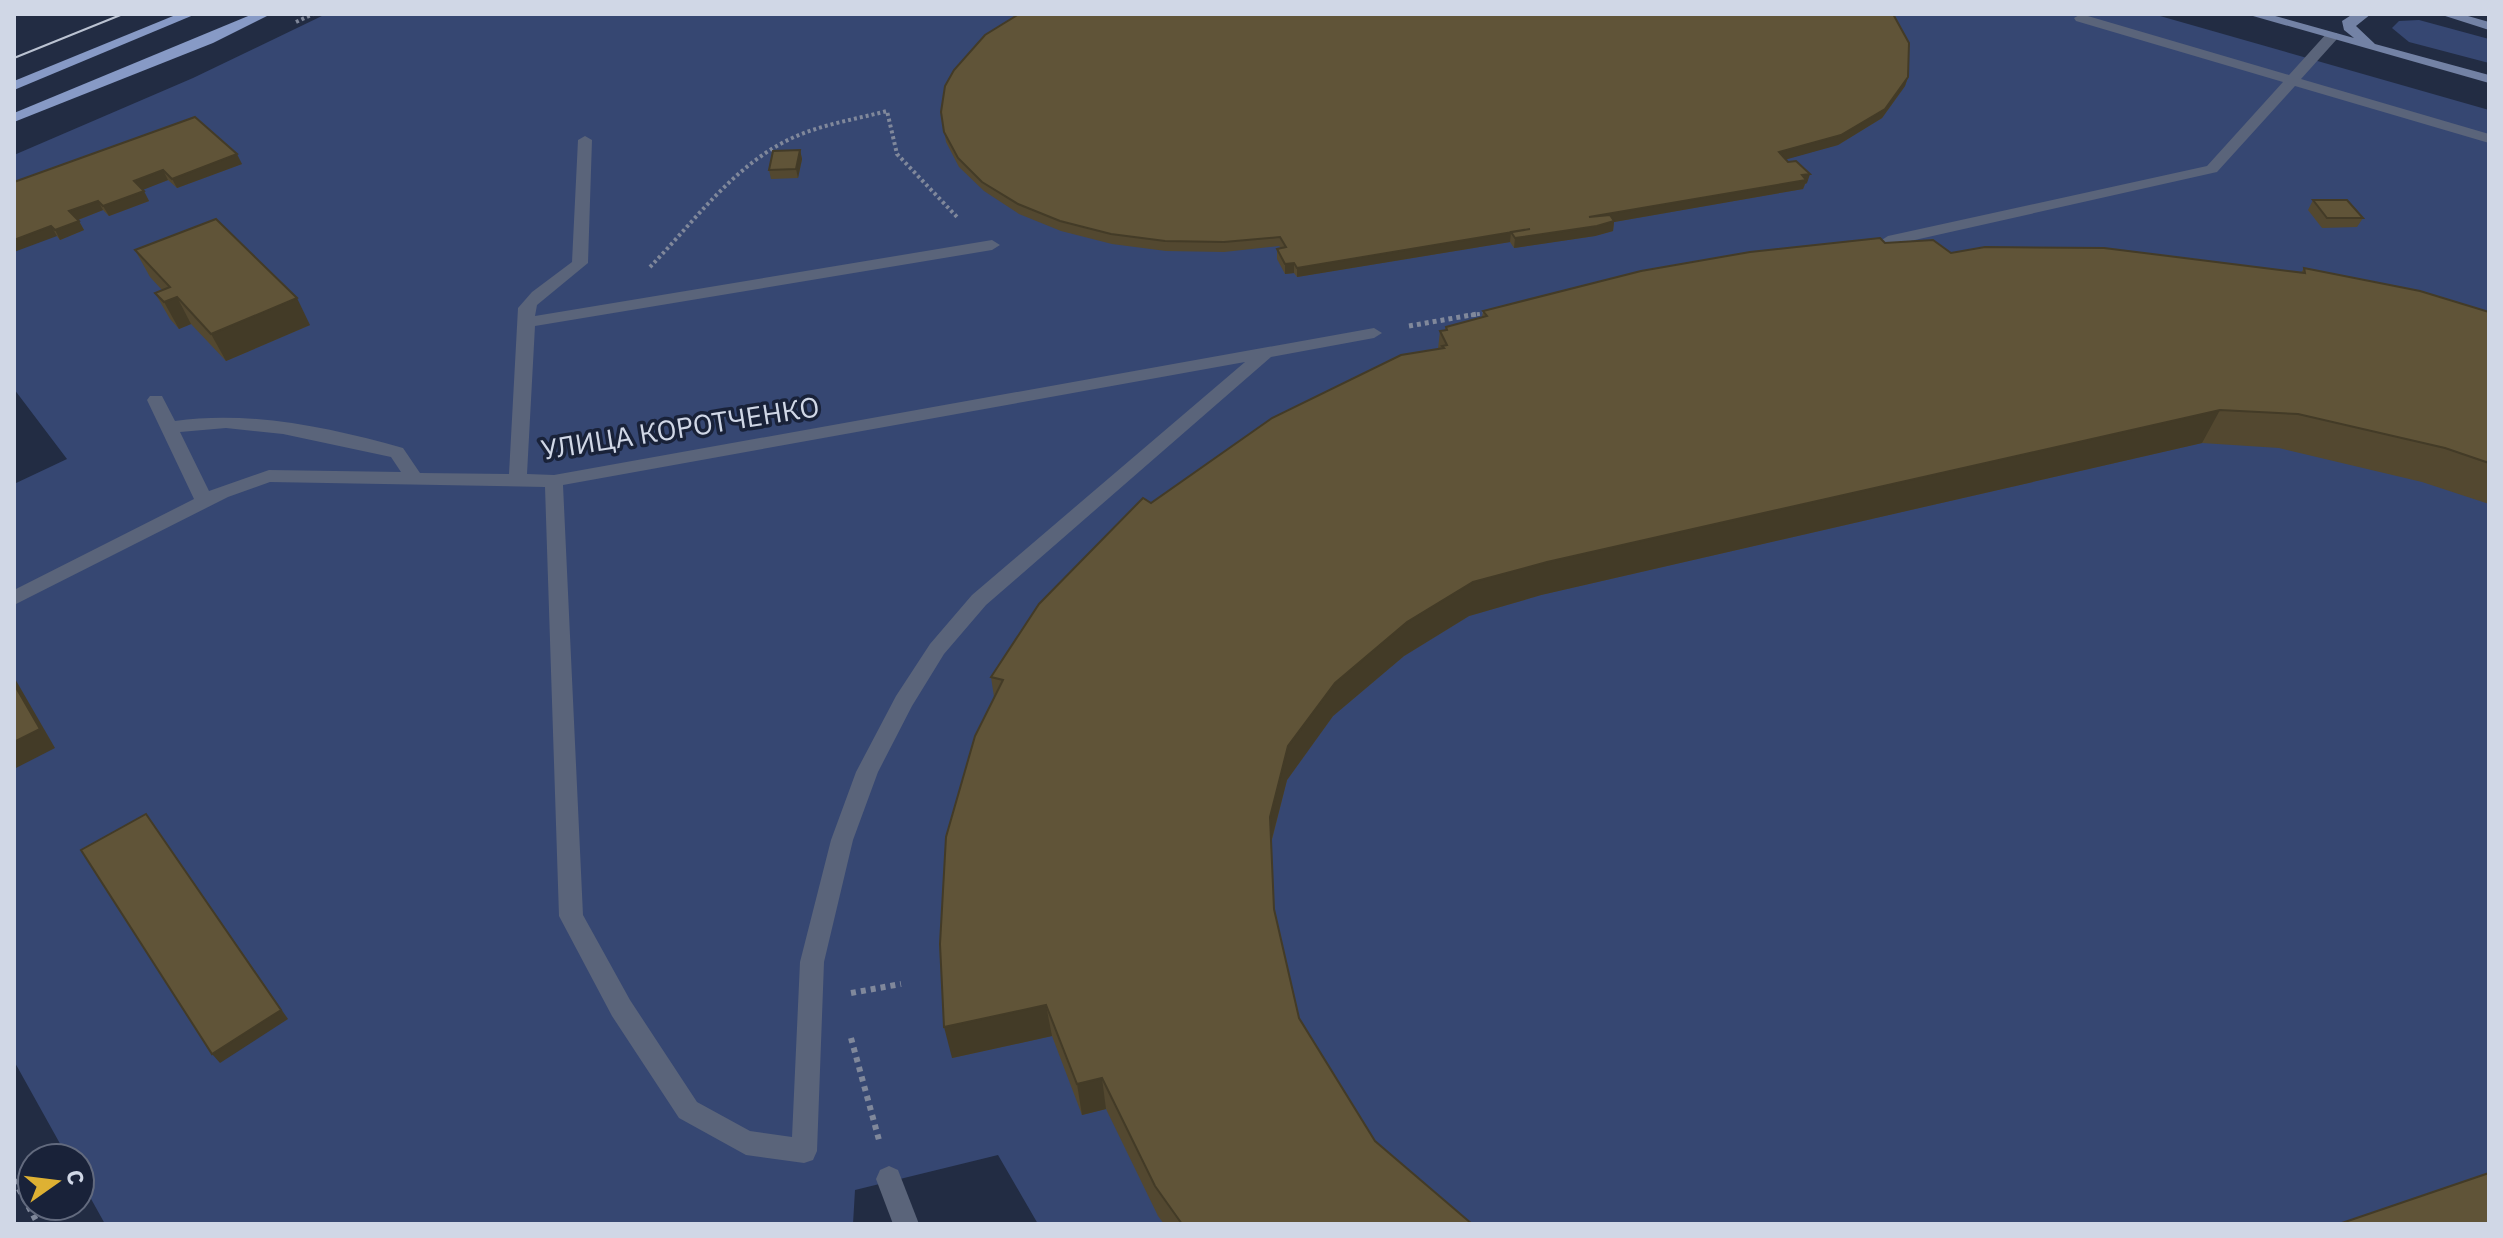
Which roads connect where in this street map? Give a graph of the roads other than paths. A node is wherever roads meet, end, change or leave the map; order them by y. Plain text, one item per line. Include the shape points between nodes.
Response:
1 (189, 14) edge
2 (264, 14) edge
3 (2253, 14) edge
4 (2364, 14) edge
5 (2446, 14) edge
6 (2081, 18) dead end
7 (2489, 26) edge
8 (2332, 36) junction
9 (2383, 51) junction
10 (2489, 79) edge
11 (2289, 81) junction
12 (14, 86) edge
13 (14, 118) edge
14 (2489, 139) edge
15 (585, 140) dead end
16 (1888, 241) edge
17 (992, 245) road end
18 (527, 322) junction
19 (1374, 333) road end
20 (1266, 352) junction
21 (156, 400) dead end
22 (169, 428) junction
23 (414, 477) junction
24 (518, 480) junction
25 (554, 481) junction
26 (205, 502) junction
27 (14, 598) edge
28 (889, 1179) road end
29 (906, 1224) edge

1 - 12 main road
2 - 13 main road
3 - 8 main road
4 - 9 main road via 2349,21 2349,27
5 - 7 main road
6 - 11 lane
8 - 9 main road
8 - 11 lane
9 - 10 main road
11 - 14 lane
11 - 16 lane via 2212,169
15 - 18 lane via 580,263 563,282 535,297 526,308
17 - 18 lane
18 - 24 lane
19 - 20 lane, УЛИЦА КОРОТЧЕНКО
20 - 25 lane, УЛИЦА КОРОТЧЕНКО
20 - 25 lane via 979,600 937,649 903,702 867,772 812,962 804,1151 746,1143 688,1110 621,1008 571,916
21 - 22 lane
22 - 23 lane via 237,421 397,452
22 - 26 lane
23 - 24 lane, УЛИЦА КОРОТЧЕНКО
23 - 26 lane, УЛИЦА КОРОТЧЕНКО via 269,476
24 - 25 lane, УЛИЦА КОРОТЧЕНКО
26 - 27 lane, УЛИЦА КОРОТЧЕНКО
28 - 29 lane

